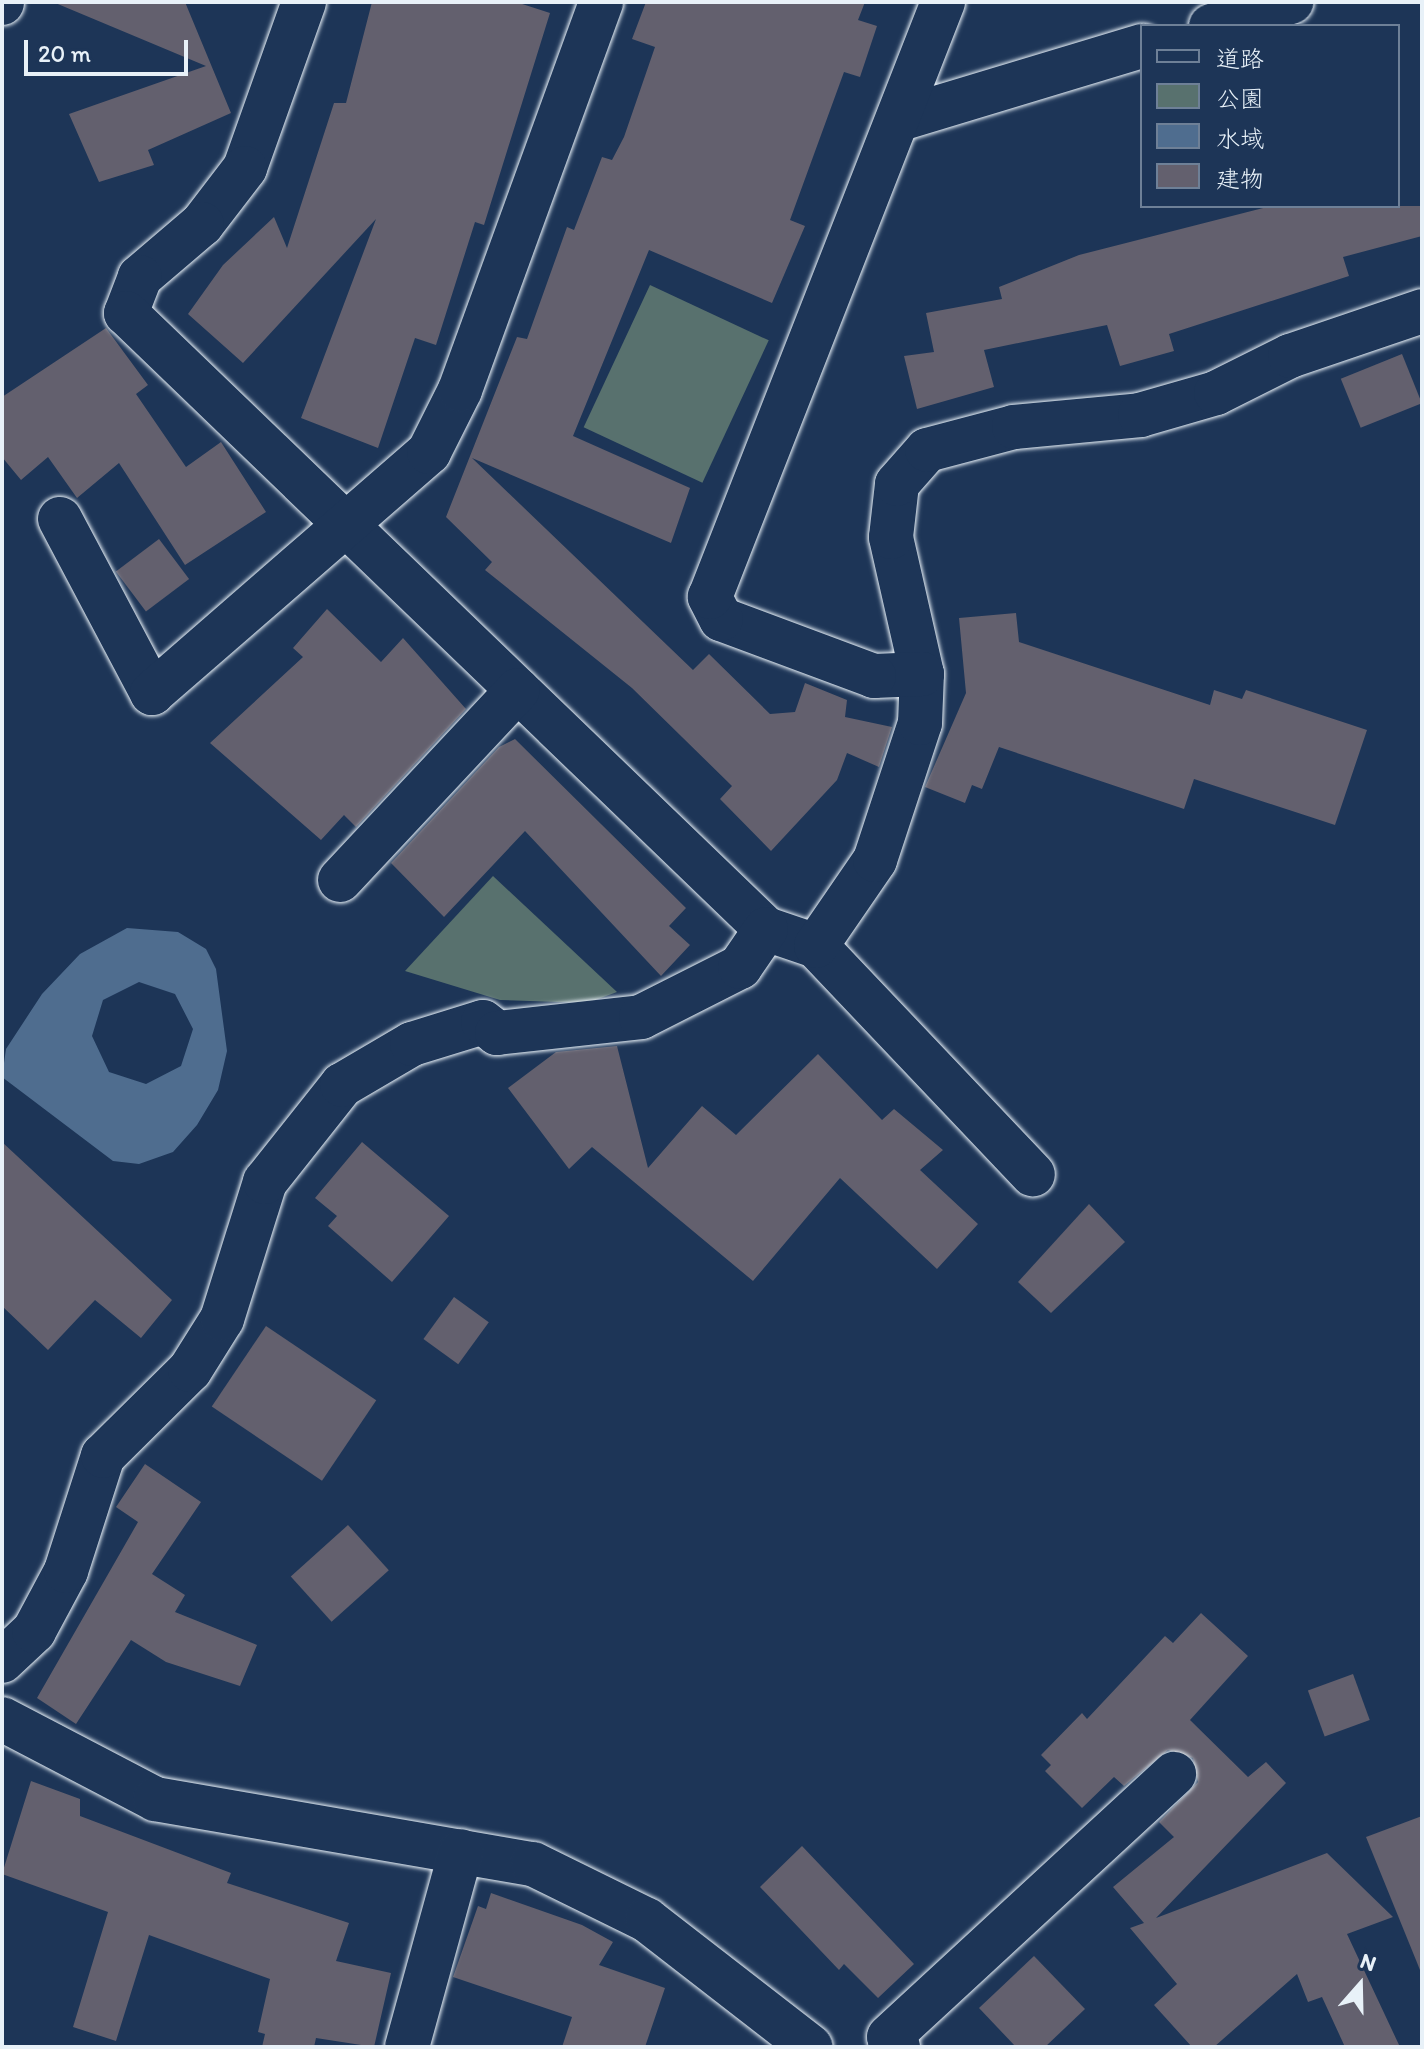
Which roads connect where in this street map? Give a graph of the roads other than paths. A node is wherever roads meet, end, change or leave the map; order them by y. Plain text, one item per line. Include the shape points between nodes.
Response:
1 (304, 2) edge
2 (601, 2) edge
3 (943, 2) edge
4 (1291, 2) edge
5 (1218, 24) edge
6 (1140, 47) edge
7 (900, 119) junction
8 (1422, 311) edge
9 (60, 519) dead end
10 (348, 530) junction
11 (922, 674) junction
12 (518, 690) junction
13 (340, 880) dead end
14 (766, 929) junction
15 (816, 946) junction
16 (1033, 1175) dead end
17 (2, 1661) edge
18 (2, 1719) edge
19 (1174, 1774) dead end
20 (461, 1851) junction
21 (407, 2047) edge
22 (811, 2047) edge
23 (898, 2047) edge

1 - 10 street via 245,168 202,224 140,277 126,313
2 - 10 street via 448,415 429,452
3 - 7 street
4 - 5 street
6 - 7 street
7 - 11 street via 710,597 721,619 874,676
8 - 11 street via 1290,356 1216,393 1140,415 1014,427 927,450 897,484 891,537
9 - 10 street via 152,693
10 - 12 street
11 - 15 street via 920,723 875,860
12 - 13 street
12 - 14 street
14 - 15 street
14 - 17 street via 740,967 641,1017 497,1033 483,1022 412,1044 342,1085 265,1182 222,1319 190,1370 103,1456 66,1571 34,1631
15 - 16 street
18 - 20 street via 155,1799
19 - 23 street via 889,2037
20 - 21 street
20 - 22 street via 533,1864 647,1920

